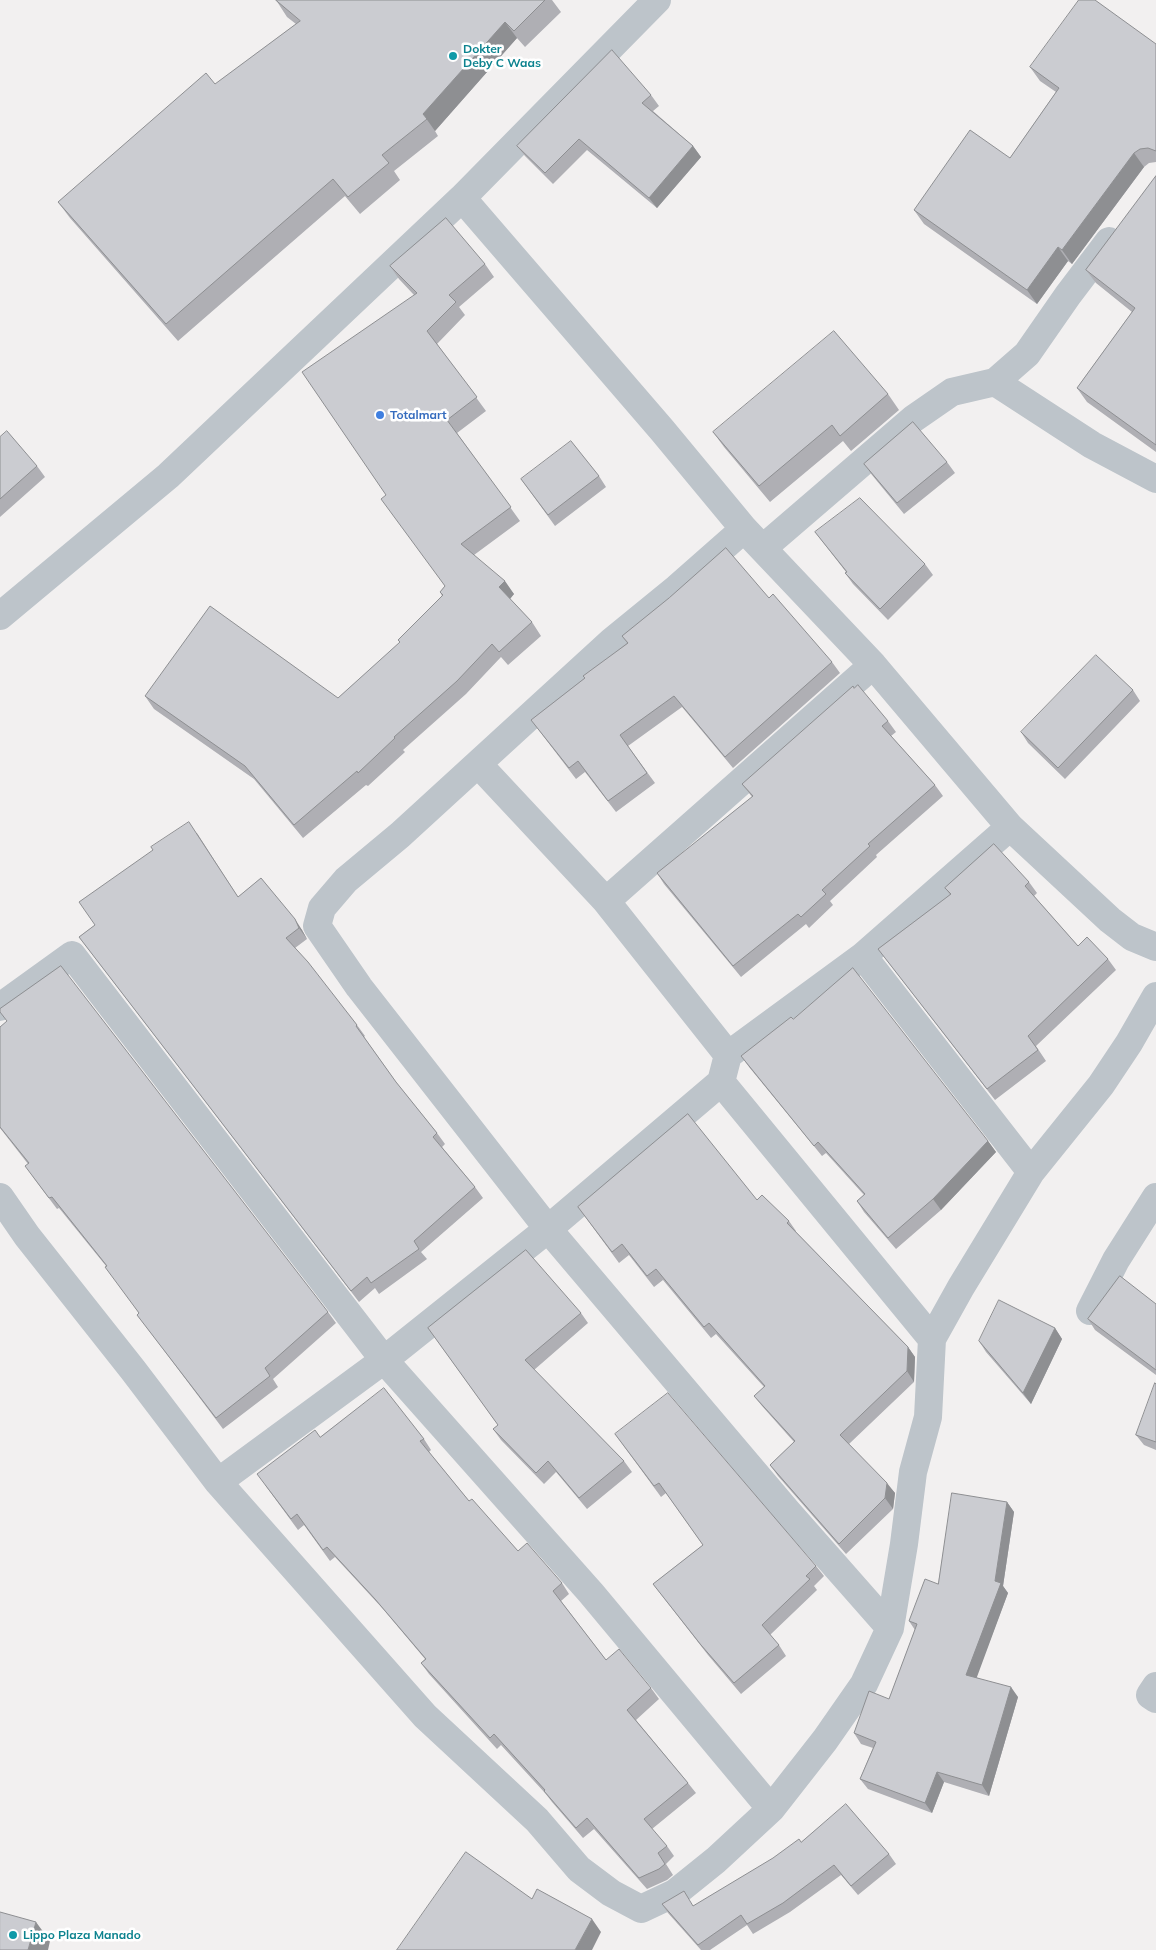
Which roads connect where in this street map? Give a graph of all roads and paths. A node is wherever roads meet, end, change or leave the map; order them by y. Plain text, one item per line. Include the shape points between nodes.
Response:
1 (657, 0) edge
2 (462, 198) junction
3 (1126, 219) edge
4 (995, 382) junction
5 (1156, 478) edge
6 (744, 529) junction
7 (763, 548) junction
8 (0, 616) edge
9 (874, 665) junction
10 (478, 764) junction
11 (1010, 827) junction
12 (606, 901) junction
13 (1156, 947) edge
14 (863, 956) junction
15 (1156, 996) edge
16 (0, 1007) edge
17 (728, 1055) junction
18 (721, 1082) junction
19 (1032, 1172) junction
20 (0, 1197) edge
21 (1156, 1197) edge
22 (548, 1229) junction
23 (1090, 1311) dead end
24 (932, 1340) junction
25 (384, 1360) junction
26 (218, 1482) junction
27 (890, 1628) junction
28 (1156, 1686) edge
29 (1156, 1699) edge
30 (771, 1809) junction

1 - 2 street
2 - 6 street
2 - 8 street via 168,476
3 - 4 street via 1027,354
4 - 5 street via 1092,445
4 - 7 street via 952,392 913,419
6 - 7 street
6 - 10 street via 612,641
7 - 9 street
9 - 11 street
9 - 12 street
10 - 12 street
10 - 22 street via 346,880 322,908 316,926 359,987
11 - 13 street via 1110,920 1132,936
11 - 14 street
12 - 17 street
14 - 17 street
14 - 19 street
15 - 19 street via 1101,1085
16 - 25 street via 72,955
17 - 18 street
18 - 22 street
18 - 24 street
19 - 24 street via 961,1286
20 - 26 street
21 - 23 street via 1116,1260
22 - 25 street
22 - 27 street via 787,1512
24 - 27 street via 928,1417 913,1472
25 - 26 street
25 - 30 street via 591,1593
26 - 30 street via 425,1716 537,1820 579,1869 610,1893 641,1909 676,1893
27 - 30 street via 864,1684
28 - 29 street via 1150,1695

